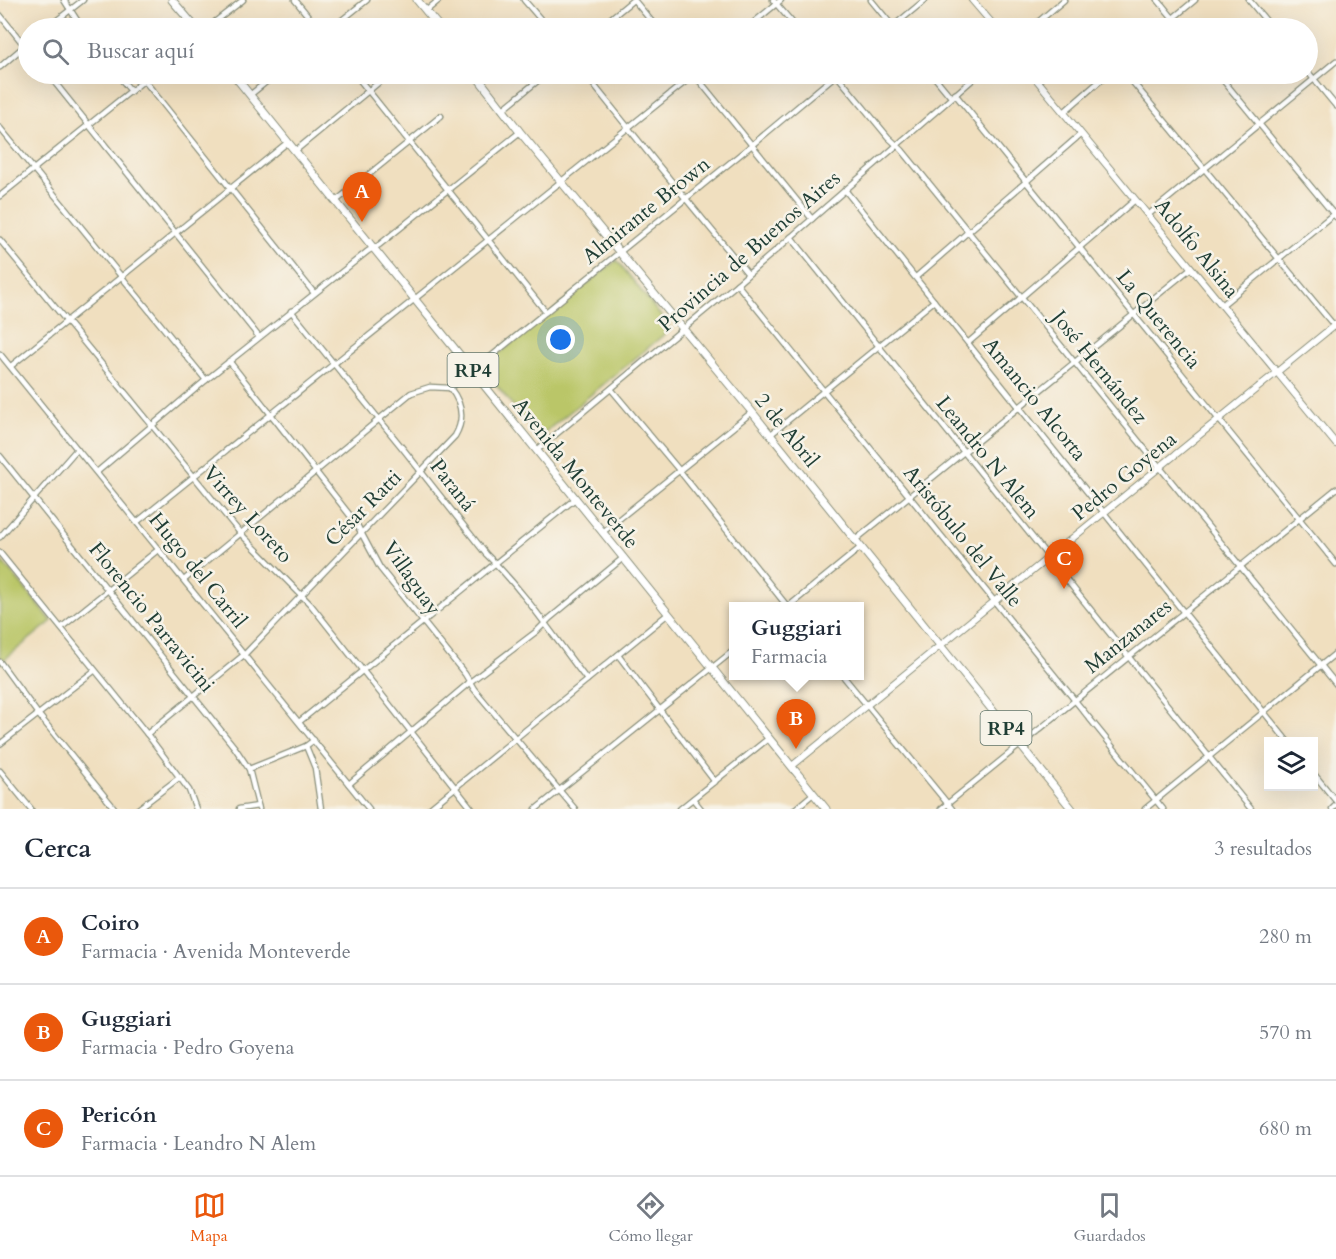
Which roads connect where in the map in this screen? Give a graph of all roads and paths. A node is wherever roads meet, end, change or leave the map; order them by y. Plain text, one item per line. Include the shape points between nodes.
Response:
1 (64, 0) edge
2 (83, 0) edge
3 (172, 0) edge
4 (243, 0) edge
5 (295, 0) edge
6 (368, 0) edge
7 (417, 0) edge
8 (439, 0) edge
9 (524, 0) edge
10 (633, 0) edge
11 (871, 0) edge
12 (925, 0) edge
13 (972, 0) edge
14 (1064, 0) edge
15 (1158, 0) edge
16 (1195, 0) edge
17 (1249, 0) edge
18 (777, 1) edge
19 (70, 11) junction
20 (426, 11) junction
21 (0, 15) edge
22 (61, 18) edge
23 (75, 18) edge
24 (187, 18) edge
25 (220, 18) edge
26 (310, 18) edge
27 (345, 18) edge
28 (432, 18) edge
29 (539, 18) edge
30 (611, 18) edge
31 (648, 18) edge
32 (758, 18) edge
33 (790, 18) edge
34 (885, 18) edge
35 (904, 18) edge
36 (987, 18) edge
37 (1043, 18) edge
38 (1173, 18) joint
39 (1264, 18) edge
40 (18, 36) edge
41 (18, 53) edge
42 (1336, 61) edge
43 (0, 67) edge
44 (1318, 75) edge
45 (57, 84) edge
46 (125, 84) edge
47 (139, 84) edge
48 (147, 84) edge
49 (241, 84) edge
50 (264, 84) edge
51 (364, 84) edge
52 (376, 84) edge
53 (482, 84) edge
54 (534, 84) edge
55 (593, 84) edge
56 (682, 84) edge
57 (703, 84) edge
58 (824, 84) edge
59 (844, 84) edge
60 (942, 84) edge
61 (967, 84) edge
62 (1040, 84) edge
63 (1096, 84) edge
64 (1134, 84) edge
65 (1226, 84) edge
66 (1307, 84) edge
67 (1317, 84) edge
68 (369, 90) junction
69 (131, 91) junction
70 (250, 95) junction
71 (953, 96) junction
72 (1336, 106) edge
73 (502, 110) junction
74 (1064, 112) junction
75 (441, 116) dead end
76 (90, 123) junction
77 (1259, 123) junction
78 (628, 127) junction
79 (0, 128) edge
80 (520, 132) junction
81 (1081, 134) junction
82 (409, 141) junction
83 (288, 142) junction
84 (752, 145) junction
85 (897, 145) junction
86 (295, 151) junction
87 (1205, 168) junction
88 (32, 169) junction
89 (561, 181) junction
90 (1026, 182) junction
91 (230, 186) junction
92 (449, 190) junction
93 (846, 190) junction
94 (0, 196) edge
95 (686, 199) junction
96 (1135, 200) junction
97 (336, 201) junction
98 (1148, 214) junction
99 (1335, 214) edge
100 (812, 219) junction
101 (176, 231) junction
102 (969, 232) junction
103 (790, 237) junction
104 (488, 239) junction
105 (0, 240) edge
106 (1080, 247) junction
107 (373, 248) junction
108 (621, 252) junction
109 (1278, 258) junction
110 (1191, 268) junction
111 (748, 274) junction
112 (121, 276) junction
113 (916, 277) junction
114 (737, 284) junction
115 (314, 293) junction
116 (1022, 297) junction
117 (414, 299) junction
118 (934, 301) junction
119 (1222, 305) junction
120 (291, 311) junction
121 (546, 312) junction
122 (1134, 314) junction
123 (66, 320) junction
124 (1335, 326) edge
125 (683, 329) junction
126 (259, 337) junction
127 (969, 342) junction
128 (878, 347) junction
129 (0, 354) edge
130 (6, 361) junction
131 (229, 361) junction
132 (1075, 362) junction
133 (334, 365) junction
134 (0, 366) edge
135 (11, 366) junction
136 (473, 370) junction
137 (1276, 371) junction
138 (206, 380) junction
139 (450, 388) junction
140 (610, 389) junction
141 (825, 391) junction
142 (1020, 406) junction
143 (752, 412) junction
144 (271, 415) junction
145 (1219, 419) junction
146 (379, 420) junction
147 (151, 426) junction
148 (770, 435) junction
149 (1336, 444) edge
150 (76, 449) junction
151 (537, 450) junction
152 (963, 452) junction
153 (0, 456) edge
154 (1160, 467) junction
155 (679, 470) junction
156 (97, 472) junction
157 (316, 472) junction
158 (422, 472) junction
159 (193, 478) junction
160 (1336, 489) edge
161 (909, 496) junction
162 (34, 498) junction
163 (575, 499) junction
164 (1105, 513) junction
165 (1299, 518) junction
166 (137, 522) junction
167 (362, 532) junction
168 (603, 532) junction
169 (241, 534) junction
170 (0, 537) edge
171 (854, 541) junction
172 (860, 548) junction
173 (159, 549) junction
174 (0, 553) edge
175 (623, 558) junction
176 (1048, 558) junction
177 (496, 564) junction
178 (1336, 564) edge
179 (1240, 567) junction
180 (184, 580) junction
181 (110, 590) junction
182 (301, 595) junction
183 (785, 602) edge
184 (793, 602) edge
185 (995, 602) junction
186 (1184, 612) junction
187 (668, 614) junction
188 (423, 622) junction
189 (545, 624) junction
190 (62, 627) junction
191 (940, 646) junction
192 (1336, 653) edge
193 (245, 654) junction
194 (729, 654) edge
195 (618, 655) junction
196 (1128, 657) junction
197 (0, 662) edge
198 (1321, 666) junction
199 (712, 668) junction
200 (363, 670) junction
201 (94, 671) junction
202 (587, 680) junction
203 (847, 680) edge
204 (470, 682) junction
205 (1336, 684) edge
206 (195, 695) junction
207 (1075, 700) junction
208 (867, 706) junction
209 (658, 709) junction
210 (1264, 712) junction
211 (39, 714) junction
212 (299, 722) junction
213 (413, 732) junction
214 (147, 734) junction
215 (1285, 737) edge
216 (770, 738) junction
217 (314, 740) junction
218 (516, 740) junction
219 (0, 744) edge
220 (1020, 745) junction
221 (306, 746) junction
222 (1209, 756) junction
223 (792, 766) junction
224 (249, 769) junction
225 (0, 771) edge
226 (180, 777) junction
227 (1318, 779) edge
228 (714, 782) junction
229 (349, 784) junction
230 (455, 788) junction
231 (560, 790) junction
232 (813, 794) junction
233 (693, 799) junction
234 (1156, 800) junction
235 (1336, 803) edge
236 (948, 804) junction
237 (259, 807) edge
238 (31, 809) edge
239 (115, 809) edge
240 (138, 809) edge
241 (196, 809) edge
242 (239, 809) edge
243 (321, 809) edge
244 (369, 809) edge
245 (429, 809) edge
246 (472, 809) edge
247 (536, 809) edge
248 (575, 809) edge
249 (680, 809) edge
250 (702, 809) edge
251 (795, 809) edge
252 (826, 809) edge
253 (941, 809) edge
254 (952, 809) edge
255 (1072, 809) edge
256 (1144, 809) edge
257 (1163, 809) edge
258 (1251, 809) edge
259 (1332, 809) edge

1 - 19 street
2 - 19 street
3 - 24 main road
4 - 25 street
5 - 26 street
6 - 27 street
7 - 20 main road
8 - 20 street
9 - 29 street
10 - 30 street
10 - 31 street
11 - 34 street
12 - 35 street
13 - 36 street
14 - 37 street
15 - 38 street
16 - 38 street
17 - 39 street
18 - 32 street
18 - 33 street
19 - 22 street
19 - 23 street
20 - 28 main road
21 - 40 street
41 - 43 street
42 - 44 street
45 - 76 street
46 - 69 street
47 - 69 street
48 - 91 street
49 - 70 main road, Avenida Monteverde / RP4
50 - 70 street
51 - 68 street
52 - 68 street
53 - 73 main road, 2 de Abril / RP4
54 - 73 street
55 - 78 street
56 - 78 street
57 - 84 street
58 - 84 street, Almirante Brown
59 - 85 street, José Hernández
60 - 71 street, La Querencia
61 - 71 street, Provincia de Buenos Aires
62 - 74 street, Adolfo Alsina
63 - 74 street
64 - 87 street
65 - 77 street
66 - 77 street
67 - 72 street
68 - 82 street
68 - 86 street
69 - 76 street
70 - 83 main road, Avenida Monteverde / RP4
71 - 85 street, Provincia de Buenos Aires
71 - 90 street, La Querencia
73 - 80 main road, 2 de Abril / RP4
74 - 81 street, Adolfo Alsina
75 - 82 street
76 - 88 street
76 - 101 street
77 - 87 street
77 - 99 street
78 - 89 street
78 - 95 street
79 - 88 street
80 - 89 main road, 2 de Abril / RP4
80 - 92 street
81 - 90 street
81 - 96 street, Adolfo Alsina
82 - 92 street
82 - 97 street
83 - 86 main road, Avenida Monteverde / RP4
83 - 91 street
84 - 95 street, Almirante Brown
84 - 100 street
85 - 93 street, Provincia de Buenos Aires
85 - 102 street, José Hernández
86 - 97 main road, Avenida Monteverde / RP4
87 - 98 street
87 - 109 street
88 - 94 street
88 - 112 street
89 - 104 street
89 - 108 main road, 2 de Abril / RP4
90 - 102 street
90 - 106 street, La Querencia
91 - 101 street
91 - 115 street
92 - 104 street
92 - 107 street
93 - 100 street, Provincia de Buenos Aires
93 - 113 street, Amancio Alcorta
95 - 108 street, Almirante Brown
95 - 111 street
96 - 98 street, Adolfo Alsina
96 - 106 street
97 - 107 main road, Avenida Monteverde / RP4
98 - 110 street, Adolfo Alsina
99 - 109 street
100 - 103 street, Provincia de Buenos Aires
101 - 112 street
101 - 126 street
102 - 113 street
102 - 116 street, José Hernández
103 - 111 street, Provincia de Buenos Aires
103 - 128 street, Leandro N Alem
104 - 117 street
104 - 121 street
105 - 123 street, Virrey Loreto
106 - 116 street
106 - 122 street, La Querencia
107 - 115 street
107 - 117 main road, Avenida Monteverde / RP4
108 - 121 street, Almirante Brown
108 - 125 main road, 2 de Abril / RP4
109 - 119 street
109 - 124 street
110 - 119 street, Adolfo Alsina
110 - 122 street
111 - 114 street, Provincia de Buenos Aires
112 - 123 street
112 - 138 street
113 - 118 street, Amancio Alcorta
114 - 125 street, Provincia de Buenos Aires
114 - 141 street, Aristóbulo del Valle
115 - 120 street
116 - 127 street
116 - 132 street, José Hernández
117 - 133 street
117 - 136 main road, Avenida Monteverde / RP4
118 - 127 street, Amancio Alcorta
118 - 128 street
119 - 137 street, Adolfo Alsina
120 - 126 street
120 - 133 street, Paraná
121 - 136 street, Almirante Brown
122 - 132 street
122 - 145 street, La Querencia
123 - 135 street
123 - 147 street, Virrey Loreto
124 - 137 street, Pedro Goyena
125 - 140 street, Provincia de Buenos Aires
125 - 143 main road, 2 de Abril / RP4
126 - 131 street
127 - 142 street, Amancio Alcorta
128 - 141 street
128 - 152 street, Leandro N Alem
129 - 130 street, Hugo del Carril
130 - 134 street
130 - 135 street, Hugo del Carril
131 - 138 street
131 - 144 street, Villaguay
132 - 142 street
132 - 154 street, José Hernández
133 - 144 street
133 - 146 street, Paraná
135 - 150 street, Hugo del Carril
136 - 139 street, Almirante Brown
136 - 151 main road, Avenida Monteverde / RP4
137 - 145 street, Pedro Goyena
137 - 149 street, Adolfo Alsina
138 - 147 street
139 - 146 street via 430,387 411,393
139 - 158 street, César Ratti via 461,409 460,428
140 - 151 street, Provincia de Buenos Aires
140 - 155 street
141 - 148 street
141 - 161 street, Aristóbulo del Valle
142 - 152 street
142 - 164 street, Amancio Alcorta
143 - 148 main road, 2 de Abril / RP4
143 - 155 street
144 - 157 street, Villaguay
144 - 159 street
145 - 154 street, Pedro Goyena
145 - 165 street, La Querencia
146 - 157 street
146 - 158 street, Paraná
147 - 156 street
147 - 159 street, Virrey Loreto
148 - 171 main road, 2 de Abril / RP4
150 - 156 street, Hugo del Carril
150 - 162 street
151 - 163 main road, Avenida Monteverde / RP4
152 - 161 street
152 - 176 street, Leandro N Alem
153 - 162 street, Florencio Parravicini
154 - 164 street, Pedro Goyena
154 - 179 street, José Hernández
155 - 168 street
155 - 183 street
156 - 166 street, Hugo del Carril
157 - 167 street, Villaguay
157 - 169 street
158 - 167 street, César Ratti
158 - 177 street, Paraná
159 - 166 street
159 - 169 street, Virrey Loreto
160 - 165 street, Manzanares
161 - 171 street
161 - 185 street, Aristóbulo del Valle
162 - 170 street
162 - 181 street, Florencio Parravicini
163 - 168 main road, Avenida Monteverde / RP4
163 - 177 street
164 - 176 street, Pedro Goyena
164 - 186 street, Amancio Alcorta
165 - 178 street, La Querencia
165 - 179 street, Manzanares
166 - 173 street, Hugo del Carril
167 - 182 street, César Ratti
167 - 188 street, Villaguay via 380,568
168 - 175 main road, Avenida Monteverde / RP4
169 - 180 street
169 - 182 street, Virrey Loreto
171 - 172 main road, 2 de Abril / RP4
172 - 184 street
172 - 191 main road, 2 de Abril / RP4
173 - 180 street, Hugo del Carril
173 - 181 street
174 - 190 street
175 - 187 main road, Avenida Monteverde / RP4
175 - 189 street
176 - 185 street, Pedro Goyena
176 - 196 street, Leandro N Alem
177 - 188 street
177 - 189 street, Paraná
179 - 186 street, Manzanares
179 - 198 street, José Hernández
180 - 193 street, Hugo del Carril
181 - 190 street
181 - 206 street, Florencio Parravicini
182 - 193 street, César Ratti
182 - 200 street, Virrey Loreto
185 - 191 street, Pedro Goyena
185 - 207 street, Aristóbulo del Valle
186 - 196 street, Manzanares
186 - 210 street, Amancio Alcorta
187 - 195 street
187 - 199 main road, Avenida Monteverde / RP4
188 - 200 street
188 - 204 street, Villaguay
189 - 202 street, Paraná
189 - 204 street
190 - 201 street
191 - 208 street, Pedro Goyena
191 - 220 main road, 2 de Abril / RP4
192 - 198 street
193 - 206 street, César Ratti
193 - 212 street, Hugo del Carril
194 - 199 street
195 - 202 street
195 - 209 street
196 - 207 street, Manzanares
196 - 222 street, Leandro N Alem
197 - 211 street
198 - 205 street, José Hernández
198 - 210 street
199 - 209 street
199 - 216 main road, Avenida Monteverde / RP4
200 - 212 street
200 - 213 street, Virrey Loreto
201 - 211 street
201 - 214 street
202 - 218 street
203 - 208 street
204 - 213 street
204 - 218 street, Villaguay
206 - 214 street, César Ratti
206 - 224 street, Florencio Parravicini
207 - 220 street, Manzanares
207 - 234 street, Aristóbulo del Valle
208 - 223 street, Pedro Goyena
208 - 236 street
209 - 228 street
209 - 231 street
210 - 215 street, Amancio Alcorta
210 - 222 street
211 - 219 street
211 - 239 street
212 - 217 street, Hugo del Carril
213 - 229 street
213 - 230 street, Virrey Loreto
214 - 226 street
216 - 223 main road, Avenida Monteverde / RP4
216 - 228 street
217 - 221 street
217 - 229 street, Hugo del Carril
218 - 230 street
218 - 231 street, Villaguay
220 - 236 street, Manzanares
220 - 255 main road, 2 de Abril / RP4
221 - 224 street
221 - 243 street via 315,768
222 - 234 street
222 - 258 street, Leandro N Alem
223 - 232 main road, Avenida Monteverde / RP4
224 - 237 street, Florencio Parravicini
225 - 238 street
226 - 240 street
226 - 241 street
227 - 235 street
228 - 233 street
229 - 244 street, Hugo del Carril
230 - 245 street
230 - 246 street, Virrey Loreto
231 - 247 street
231 - 248 street, Villaguay
232 - 251 street
232 - 252 main road, Avenida Monteverde / RP4
233 - 249 street
233 - 250 street
234 - 256 street
234 - 257 street, Aristóbulo del Valle
235 - 259 street
236 - 253 street, Manzanares
236 - 254 street
237 - 242 street

